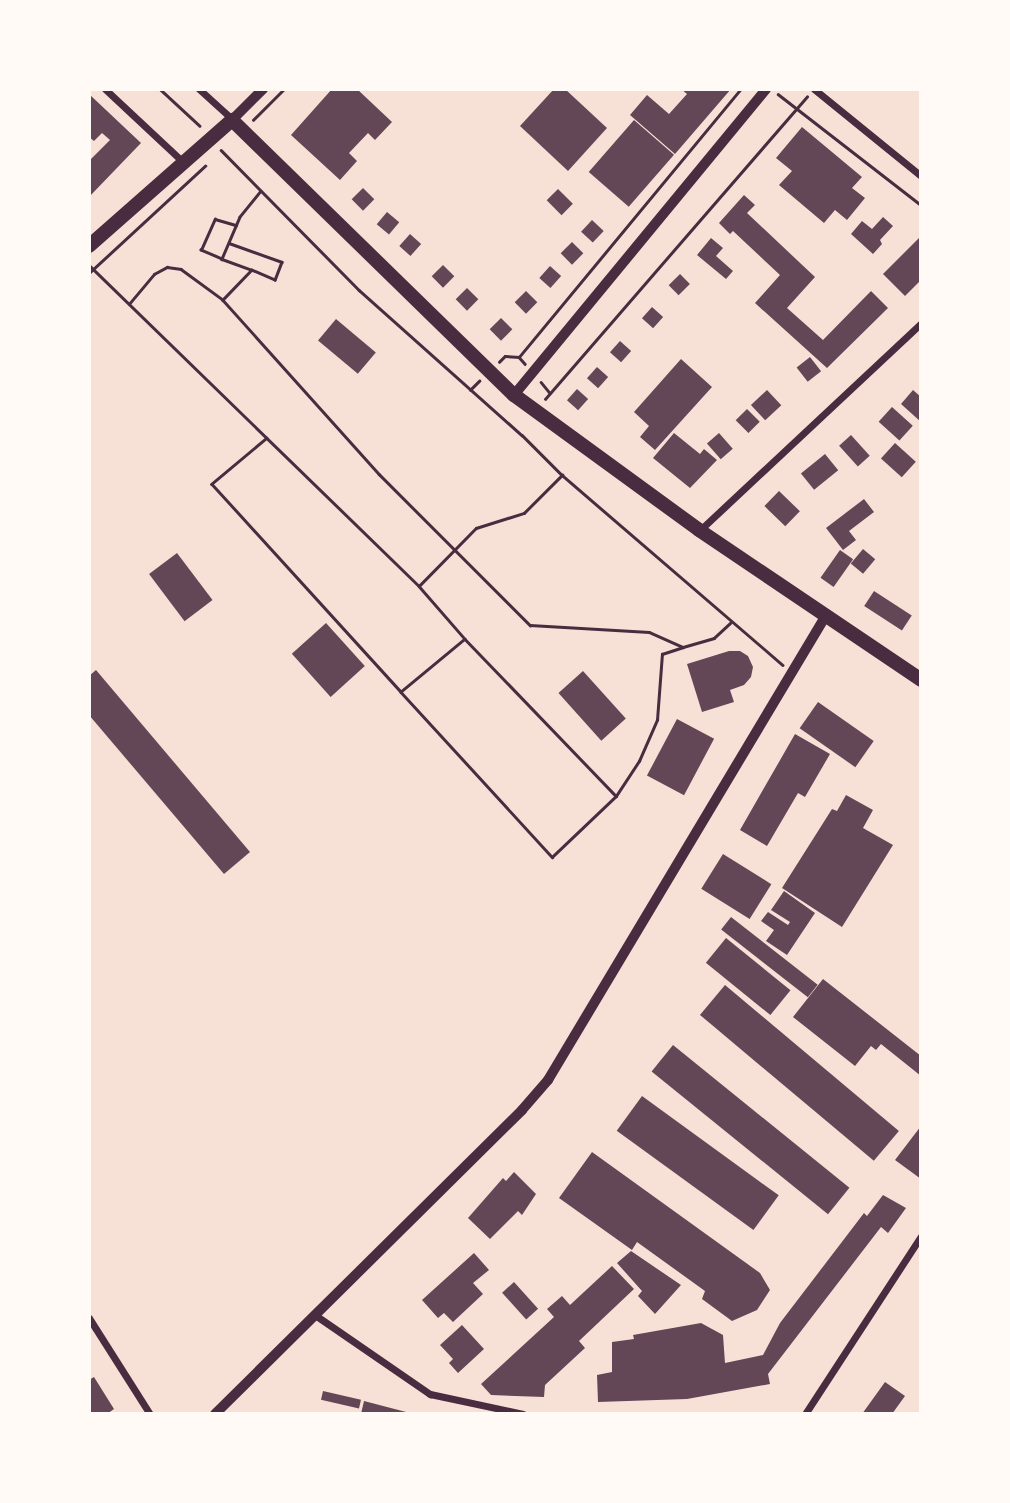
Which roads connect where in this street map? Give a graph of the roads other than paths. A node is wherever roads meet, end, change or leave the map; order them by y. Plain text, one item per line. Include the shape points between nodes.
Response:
1 (105, 89) edge
2 (199, 89) edge
3 (262, 89) edge
4 (766, 89) edge
5 (814, 89) edge
6 (238, 125) junction
7 (184, 163) junction
8 (921, 176) edge
9 (89, 246) edge
10 (921, 323) edge
11 (514, 395) junction
12 (699, 530) junction
13 (825, 617) junction
14 (921, 680) edge
15 (921, 1236) edge
16 (315, 1315) junction
17 (89, 1318) edge
18 (150, 1414) edge
19 (215, 1414) edge
20 (523, 1414) edge
21 (805, 1414) edge

1 - 7 street
2 - 6 street
3 - 6 street
4 - 11 street
5 - 8 street
6 - 7 main road via 211,138
6 - 11 main road
7 - 9 main road
10 - 12 street
11 - 12 main road
12 - 13 main road
13 - 14 main road
13 - 16 street via 548,1080
15 - 21 street
16 - 19 street
16 - 20 street via 430,1394
17 - 18 street

